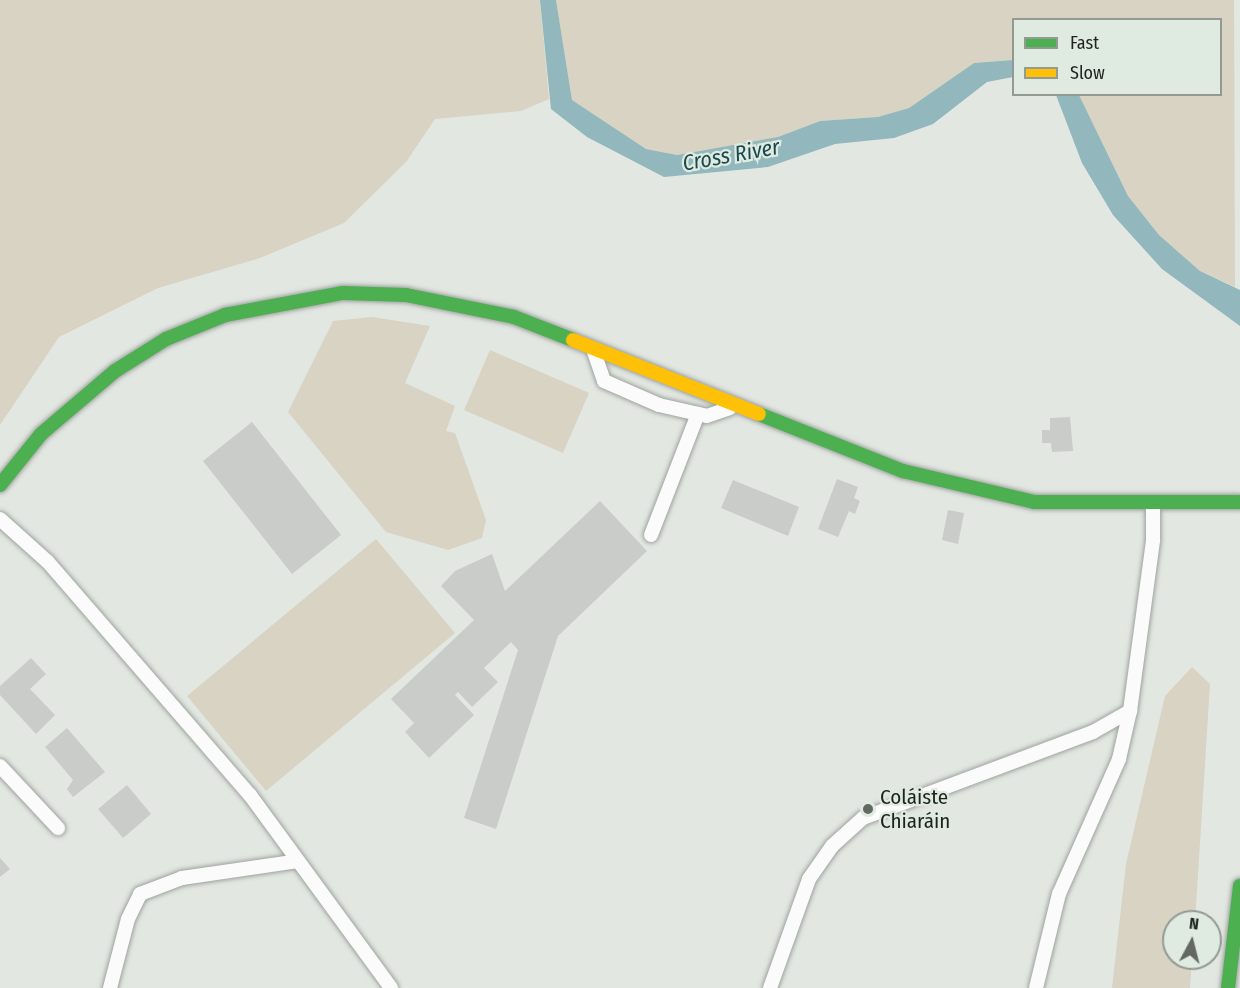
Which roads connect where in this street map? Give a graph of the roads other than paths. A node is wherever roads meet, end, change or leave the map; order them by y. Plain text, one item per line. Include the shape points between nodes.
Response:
1 (593, 348) junction
2 (738, 405) junction
3 (698, 414) junction
4 (0, 485) edge
5 (1240, 502) edge
6 (1153, 504) junction
7 (0, 519) edge
8 (651, 535) dead end
9 (1130, 711) junction
10 (0, 766) edge
11 (58, 828) dead end
12 (298, 861) junction
13 (1240, 886) edge
14 (110, 988) edge
15 (391, 988) edge
16 (770, 988) edge
17 (1036, 988) edge
18 (1228, 988) edge

1 - 2 street
1 - 3 lane via 604,381 659,405
1 - 4 street via 514,317 440,300 343,293 276,303 225,315 166,339 115,371 41,434
2 - 3 lane via 707,416
2 - 6 street via 903,471 966,489 1034,502
3 - 8 lane
5 - 6 street
6 - 9 lane via 1153,540
7 - 12 lane via 48,562 250,795
9 - 16 lane via 1093,732 862,818 832,846 809,879
9 - 17 lane via 1119,759 1059,894
10 - 11 lane
12 - 14 lane via 182,878 140,894 128,919
12 - 15 lane
13 - 18 street

